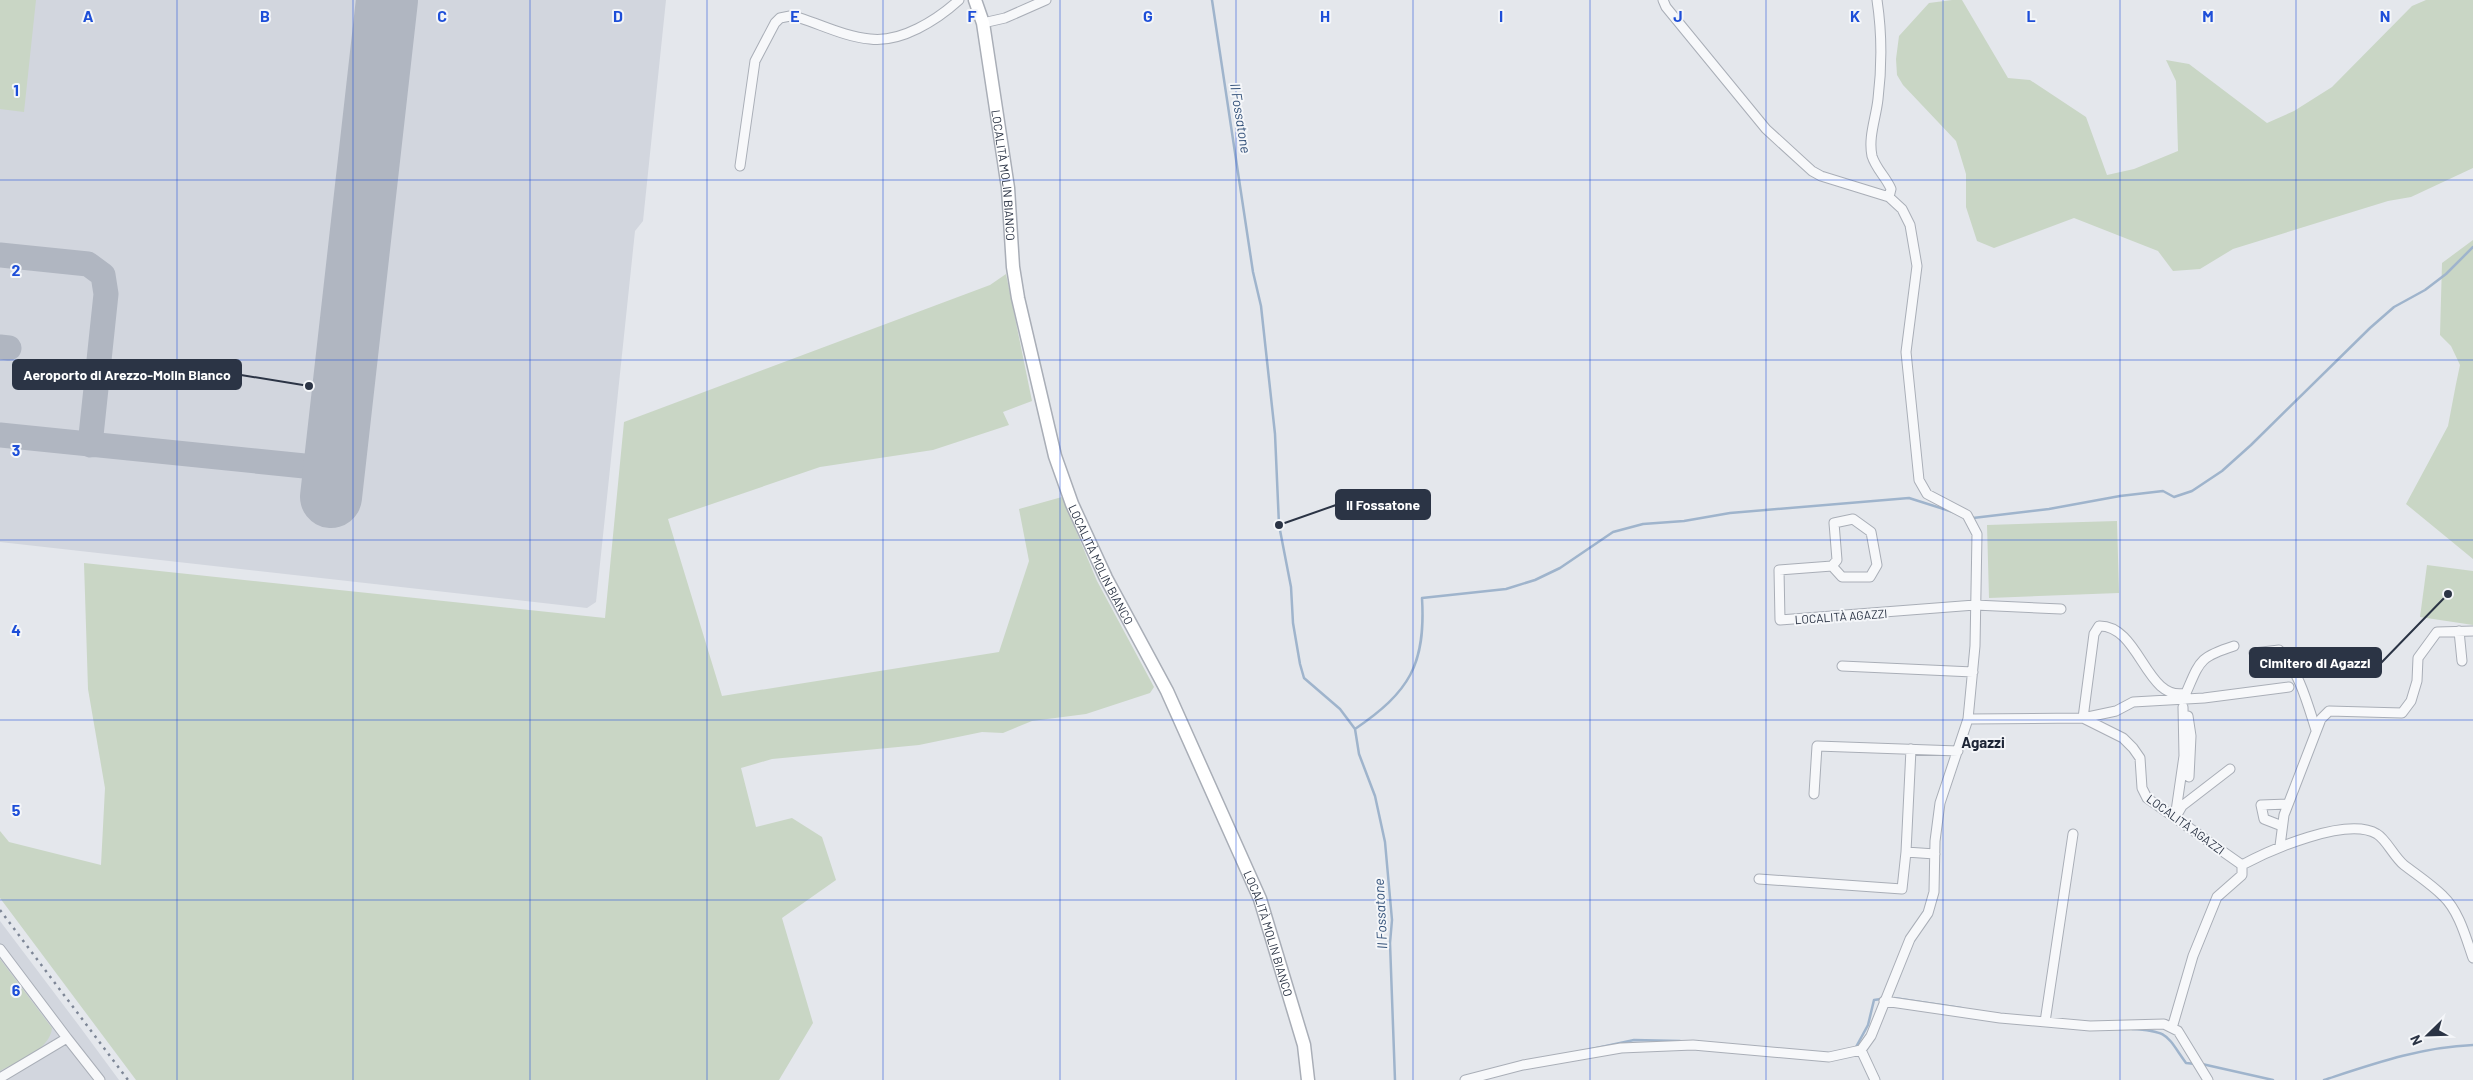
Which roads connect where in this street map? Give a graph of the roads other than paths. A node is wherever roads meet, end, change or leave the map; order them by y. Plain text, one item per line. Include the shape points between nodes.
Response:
1 (959, 0) edge
2 (975, 0) edge
3 (1046, 0) edge
4 (1663, 0) edge
5 (1878, 0) edge
6 (983, 23) junction
7 (740, 166) dead end
8 (1890, 197) junction
9 (1832, 566) junction
10 (1975, 605) junction
11 (2062, 609) dead end
12 (2459, 631) junction
13 (2473, 631) edge
14 (2234, 646) dead end
15 (2254, 653) dead end
16 (2462, 661) dead end
17 (1842, 666) dead end
18 (1973, 672) junction
19 (2289, 687) dead end
20 (2185, 703) junction
21 (2083, 718) junction
22 (1968, 719) junction
23 (2316, 730) junction
24 (1912, 750) junction
25 (1958, 751) junction
26 (2230, 768) dead end
27 (2189, 777) dead end
28 (1814, 794) dead end
29 (2288, 804) junction
30 (2175, 818) junction
31 (2282, 826) junction
32 (2073, 834) dead end
33 (2280, 846) junction
34 (1906, 852) junction
35 (1935, 854) junction
36 (2242, 865) junction
37 (1759, 879) dead end
38 (0, 950) edge
39 (2473, 958) edge
40 (1884, 1001) junction
41 (2045, 1022) junction
42 (2172, 1028) junction
43 (67, 1038) junction
44 (1861, 1050) junction
45 (0, 1078) edge
46 (100, 1080) edge
47 (1308, 1080) edge
48 (1464, 1080) edge
49 (1875, 1080) edge
50 (2208, 1080) edge

1 - 7 street via 927,24 881,40 790,16 780,18 755,61
2 - 6 street, LOCALITÀ MOLIN BIANCO
3 - 6 street via 1005,18
4 - 8 street via 1766,129 1812,171
5 - 8 street via 1882,53 1871,136 1872,154 1891,189
6 - 47 street, LOCALITÀ MOLIN BIANCO via 1008,188 1018,298 1055,456 1072,504 1106,578 1166,691 1260,899 1304,1045
8 - 10 street via 1902,208 1910,225 1917,266 1906,352 1919,480 1927,494 1968,515 1977,534
9 - 9 street via 1842,577 1870,577 1877,566 1871,532 1854,518 1834,523 1837,560
9 - 10 street, LOCALITÀ AGAZZI via 1779,570 1780,620
10 - 11 street
10 - 18 street
12 - 13 street
12 - 16 street
12 - 23 street via 2437,632 2418,658 2417,681 2402,713 2329,711
14 - 21 street via 2210,654 2199,663 2186,693 2176,696 2164,690 2119,632 2108,626 2099,626 2094,634
15 - 23 street via 2279,650 2286,657 2300,684
17 - 18 street
18 - 22 street
19 - 20 street, LOCALITÀ AGAZZI
20 - 21 street, LOCALITÀ AGAZZI via 2133,702 2116,711
20 - 27 street via 2191,736
20 - 30 street via 2184,756
21 - 22 street, LOCALITÀ AGAZZI
21 - 30 street, LOCALITÀ AGAZZI via 2123,738 2134,748 2140,758 2142,788 2147,798
22 - 25 street
23 - 29 street
24 - 25 street
24 - 28 street via 1817,746
24 - 34 street
25 - 35 street via 1940,803
26 - 30 street via 2182,806
29 - 31 street
29 - 31 street via 2261,805 2264,819
30 - 36 street, LOCALITÀ AGAZZI
31 - 33 street
32 - 41 street
33 - 36 street
33 - 39 street via 2342,830 2363,829 2378,834 2397,859 2444,897 2454,912
34 - 35 street
34 - 37 street via 1902,889
35 - 40 street via 1934,892 1928,913 1910,939
36 - 42 street via 2242,875 2217,896 2193,956
38 - 43 street
40 - 41 street
40 - 44 street via 1871,1036
41 - 42 street via 2090,1026 2164,1024
42 - 50 street via 2178,1031
43 - 45 street
43 - 46 street
44 - 48 street via 1829,1057 1693,1045 1621,1048 1523,1065
44 - 49 street

